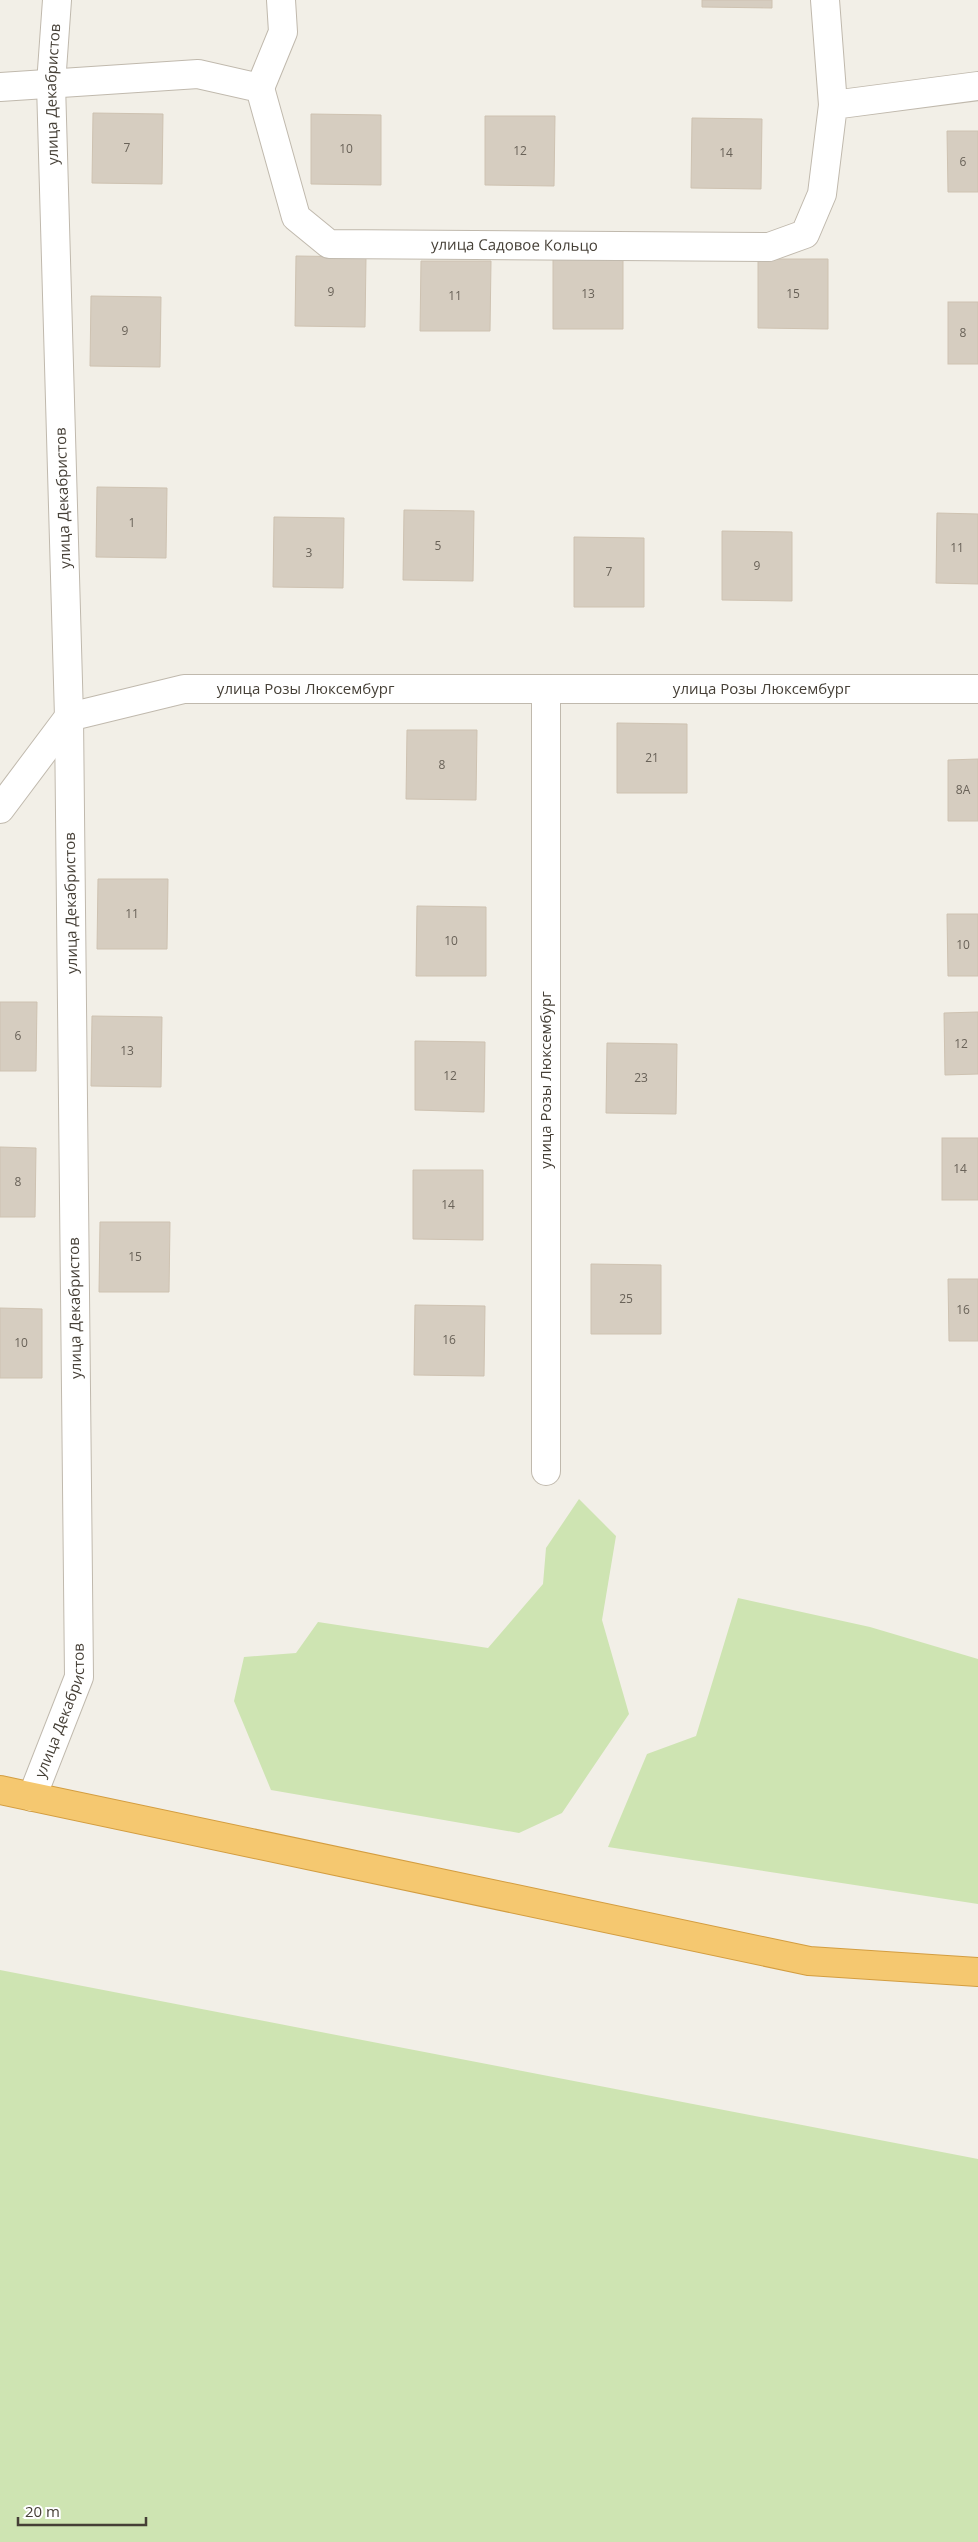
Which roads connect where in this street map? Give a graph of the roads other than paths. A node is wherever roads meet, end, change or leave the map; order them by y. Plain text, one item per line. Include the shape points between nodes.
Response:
1 (56, 0) edge
2 (281, 0) edge
3 (824, 0) edge
4 (51, 84) junction
5 (978, 86) edge
6 (0, 87) edge
7 (260, 88) junction
8 (833, 105) junction
9 (546, 689) junction
10 (978, 689) edge
11 (69, 717) junction
12 (0, 809) edge
13 (546, 1472) dead end
14 (0, 1790) edge
15 (32, 1798) junction
16 (978, 1972) edge

1 - 4 street, улица Декабристов
2 - 7 street via 283,32
3 - 8 street, улица Садовое Кольцо
4 - 6 street
4 - 7 street via 198,74
4 - 11 street, улица Декабристов
5 - 8 street
7 - 8 street, улица Садовое Кольцо via 296,217 329,244 769,247 805,234 822,194
9 - 10 street, улица Розы Люксембург
9 - 11 street, улица Розы Люксембург via 184,689
9 - 13 street, улица Розы Люксембург
11 - 12 street
11 - 15 street, улица Декабристов via 79,1676
14 - 15 highway
15 - 16 highway via 810,1961

